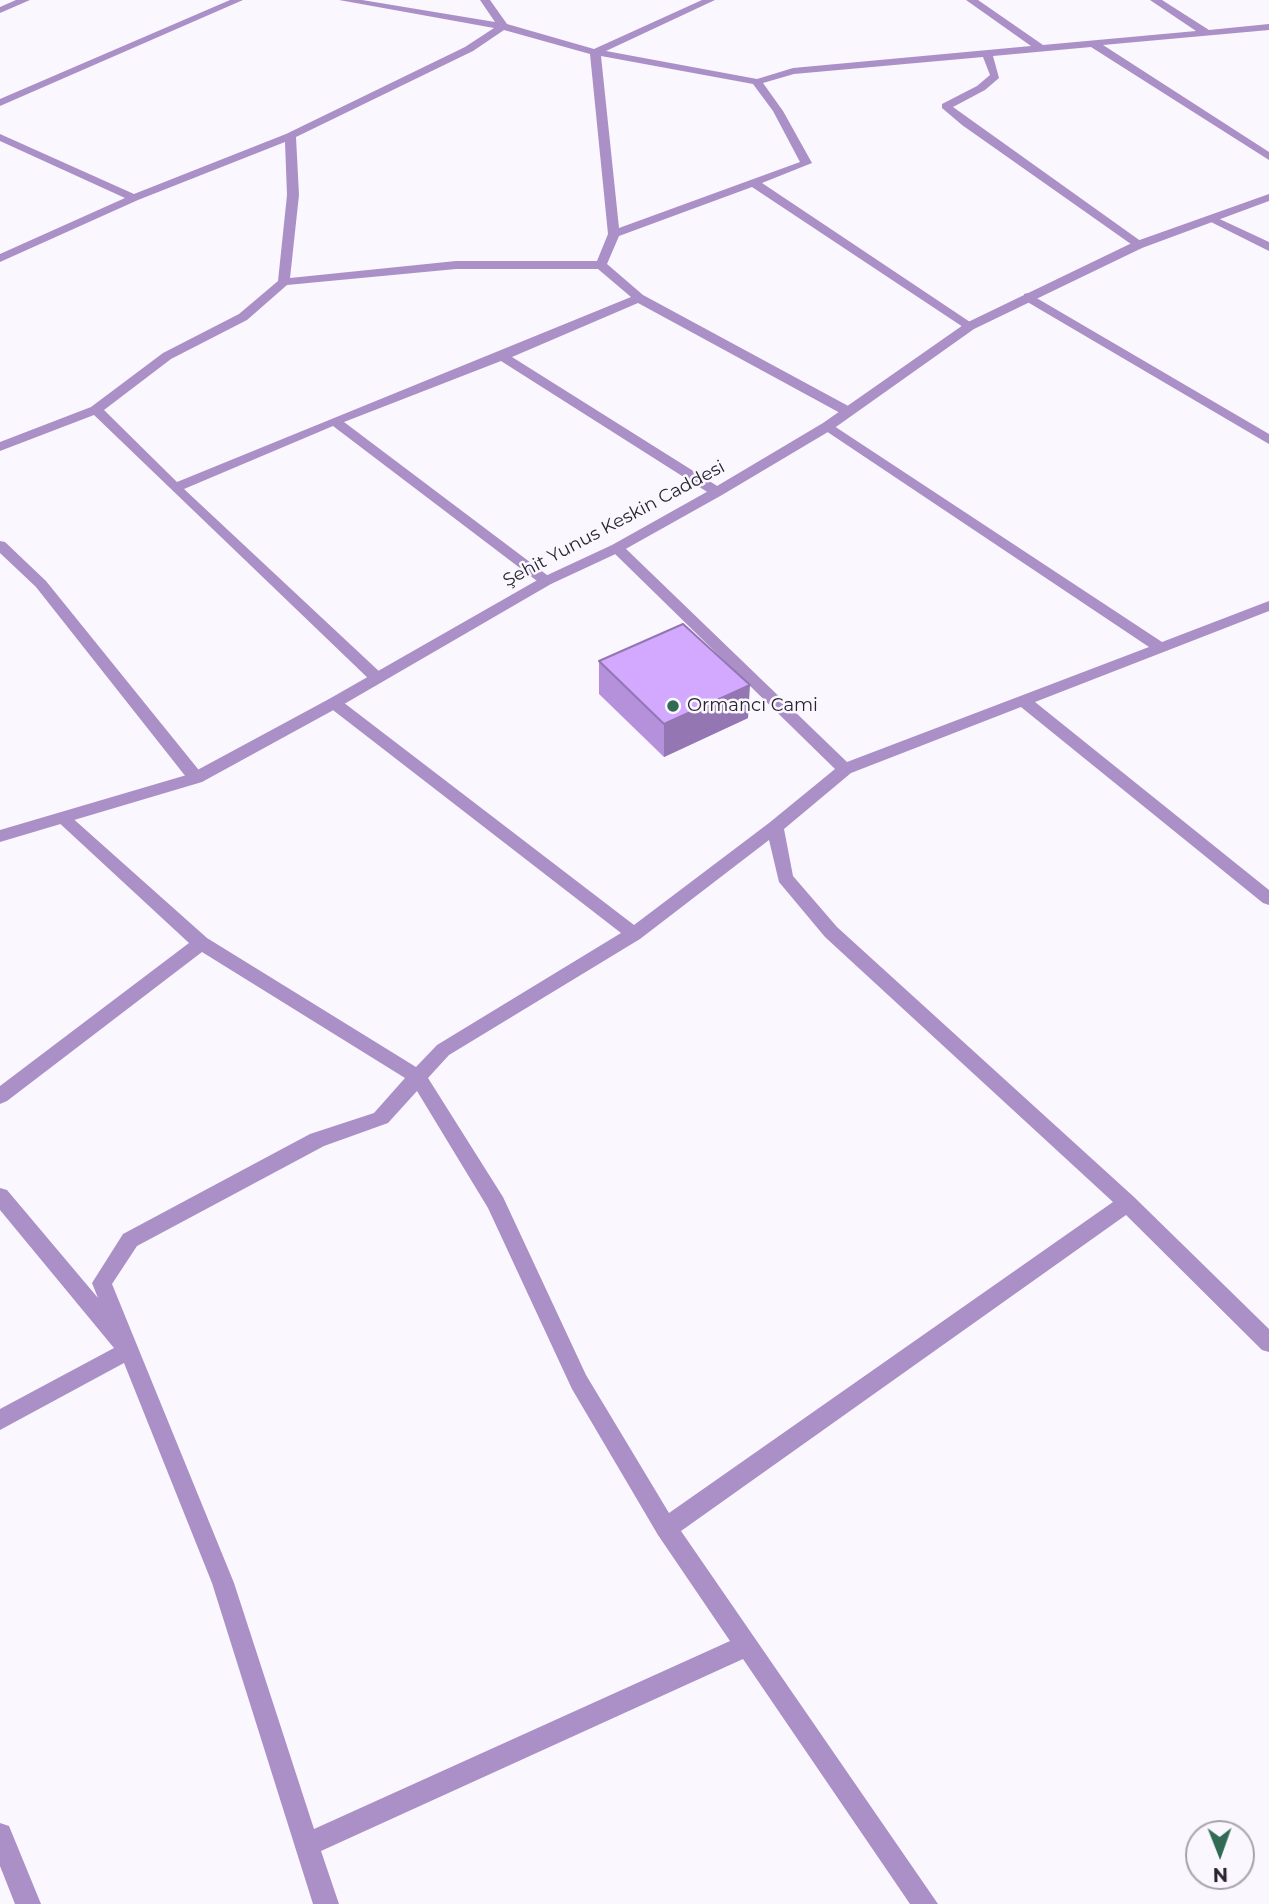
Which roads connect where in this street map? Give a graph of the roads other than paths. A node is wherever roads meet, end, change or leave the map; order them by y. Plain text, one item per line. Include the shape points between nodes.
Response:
1 (25, 0) edge
2 (238, 0) edge
3 (344, 0) edge
4 (485, 0) edge
5 (710, 0) edge
6 (971, 0) edge
7 (1155, 0) edge
8 (0, 10) edge
9 (503, 26) junction
10 (1269, 27) edge
11 (1207, 33) junction
12 (1091, 42) junction
13 (1042, 49) junction
14 (595, 52) junction
15 (988, 53) junction
16 (757, 82) junction
17 (0, 103) edge
18 (290, 136) junction
19 (0, 137) edge
20 (18, 146) junction
21 (0, 153) edge
22 (1269, 157) edge
23 (755, 184) junction
24 (1269, 197) edge
25 (134, 198) junction
26 (1211, 218) junction
27 (614, 234) junction
28 (1138, 245) junction
29 (1269, 247) edge
30 (0, 258) edge
31 (601, 265) junction
32 (284, 282) junction
33 (1028, 297) junction
34 (639, 298) junction
35 (971, 326) junction
36 (502, 356) junction
37 (96, 410) junction
38 (847, 411) junction
39 (334, 421) junction
40 (828, 426) junction
41 (1269, 440) edge
42 (0, 447) edge
43 (175, 488) junction
44 (717, 492) junction
45 (0, 545) edge
46 (617, 548) junction
47 (546, 581) junction
48 (1269, 606) edge
49 (1161, 648) junction
50 (377, 678) junction
51 (1025, 702) junction
52 (334, 703) junction
53 (845, 769) junction
54 (196, 778) junction
55 (64, 819) junction
56 (775, 827) junction
57 (0, 836) edge
58 (1269, 899) edge
59 (634, 934) junction
60 (201, 943) junction
61 (418, 1077) junction
62 (0, 1096) edge
63 (0, 1196) edge
64 (1127, 1203) junction
65 (1269, 1343) edge
66 (129, 1350) junction
67 (0, 1420) edge
68 (666, 1528) junction
69 (747, 1645) junction
70 (0, 1835) edge
71 (307, 1845) junction
72 (28, 1904) edge
73 (326, 1904) edge
74 (925, 1904) edge

1 - 8 street
2 - 17 street
3 - 9 street
4 - 9 street
5 - 14 street
6 - 13 street
7 - 11 street
9 - 14 street
9 - 18 street via 469,49
10 - 11 street
11 - 12 street
12 - 13 street
12 - 22 street
13 - 15 street
14 - 16 street
14 - 27 street
15 - 16 street via 793,71
15 - 28 street via 995,76 946,106
16 - 23 street via 806,163
18 - 25 street
18 - 32 street via 293,195
19 - 20 street
20 - 21 street
20 - 25 street
23 - 27 street
23 - 35 street
24 - 26 street, Şehit Yunus Keskin Caddesi
25 - 30 street
26 - 28 street, Şehit Yunus Keskin Caddesi
26 - 29 street
27 - 31 street
28 - 33 street, Şehit Yunus Keskin Caddesi
31 - 32 street via 456,265
31 - 34 street
32 - 37 street via 243,317 166,356
33 - 35 street, Şehit Yunus Keskin Caddesi
33 - 41 street
34 - 36 street
34 - 38 street
35 - 38 street, Şehit Yunus Keskin Caddesi
36 - 39 street
36 - 44 street
37 - 42 street
37 - 43 street
38 - 40 street, Şehit Yunus Keskin Caddesi
39 - 43 street
39 - 47 street
40 - 44 street, Şehit Yunus Keskin Caddesi
40 - 49 street
43 - 50 street
44 - 46 street, Şehit Yunus Keskin Caddesi
45 - 54 street via 41,584
46 - 47 street, Şehit Yunus Keskin Caddesi
46 - 53 street
47 - 50 street, Şehit Yunus Keskin Caddesi
48 - 49 street
49 - 51 street
50 - 52 street, Şehit Yunus Keskin Caddesi
51 - 53 street
51 - 58 street
52 - 54 street, Şehit Yunus Keskin Caddesi
52 - 59 street
53 - 56 street
54 - 55 street, Şehit Yunus Keskin Caddesi
55 - 57 street, Şehit Yunus Keskin Caddesi
55 - 60 street
56 - 59 street
56 - 64 street via 785,878 831,932
59 - 61 street via 443,1050
60 - 61 street
60 - 62 street
61 - 66 street via 380,1118 317,1140 130,1240 102,1283
61 - 68 street via 496,1203 579,1382
63 - 66 street
64 - 65 street
64 - 68 street
66 - 67 street
66 - 71 street via 223,1583
68 - 69 street
69 - 71 street
69 - 74 street
70 - 72 street
71 - 73 street

